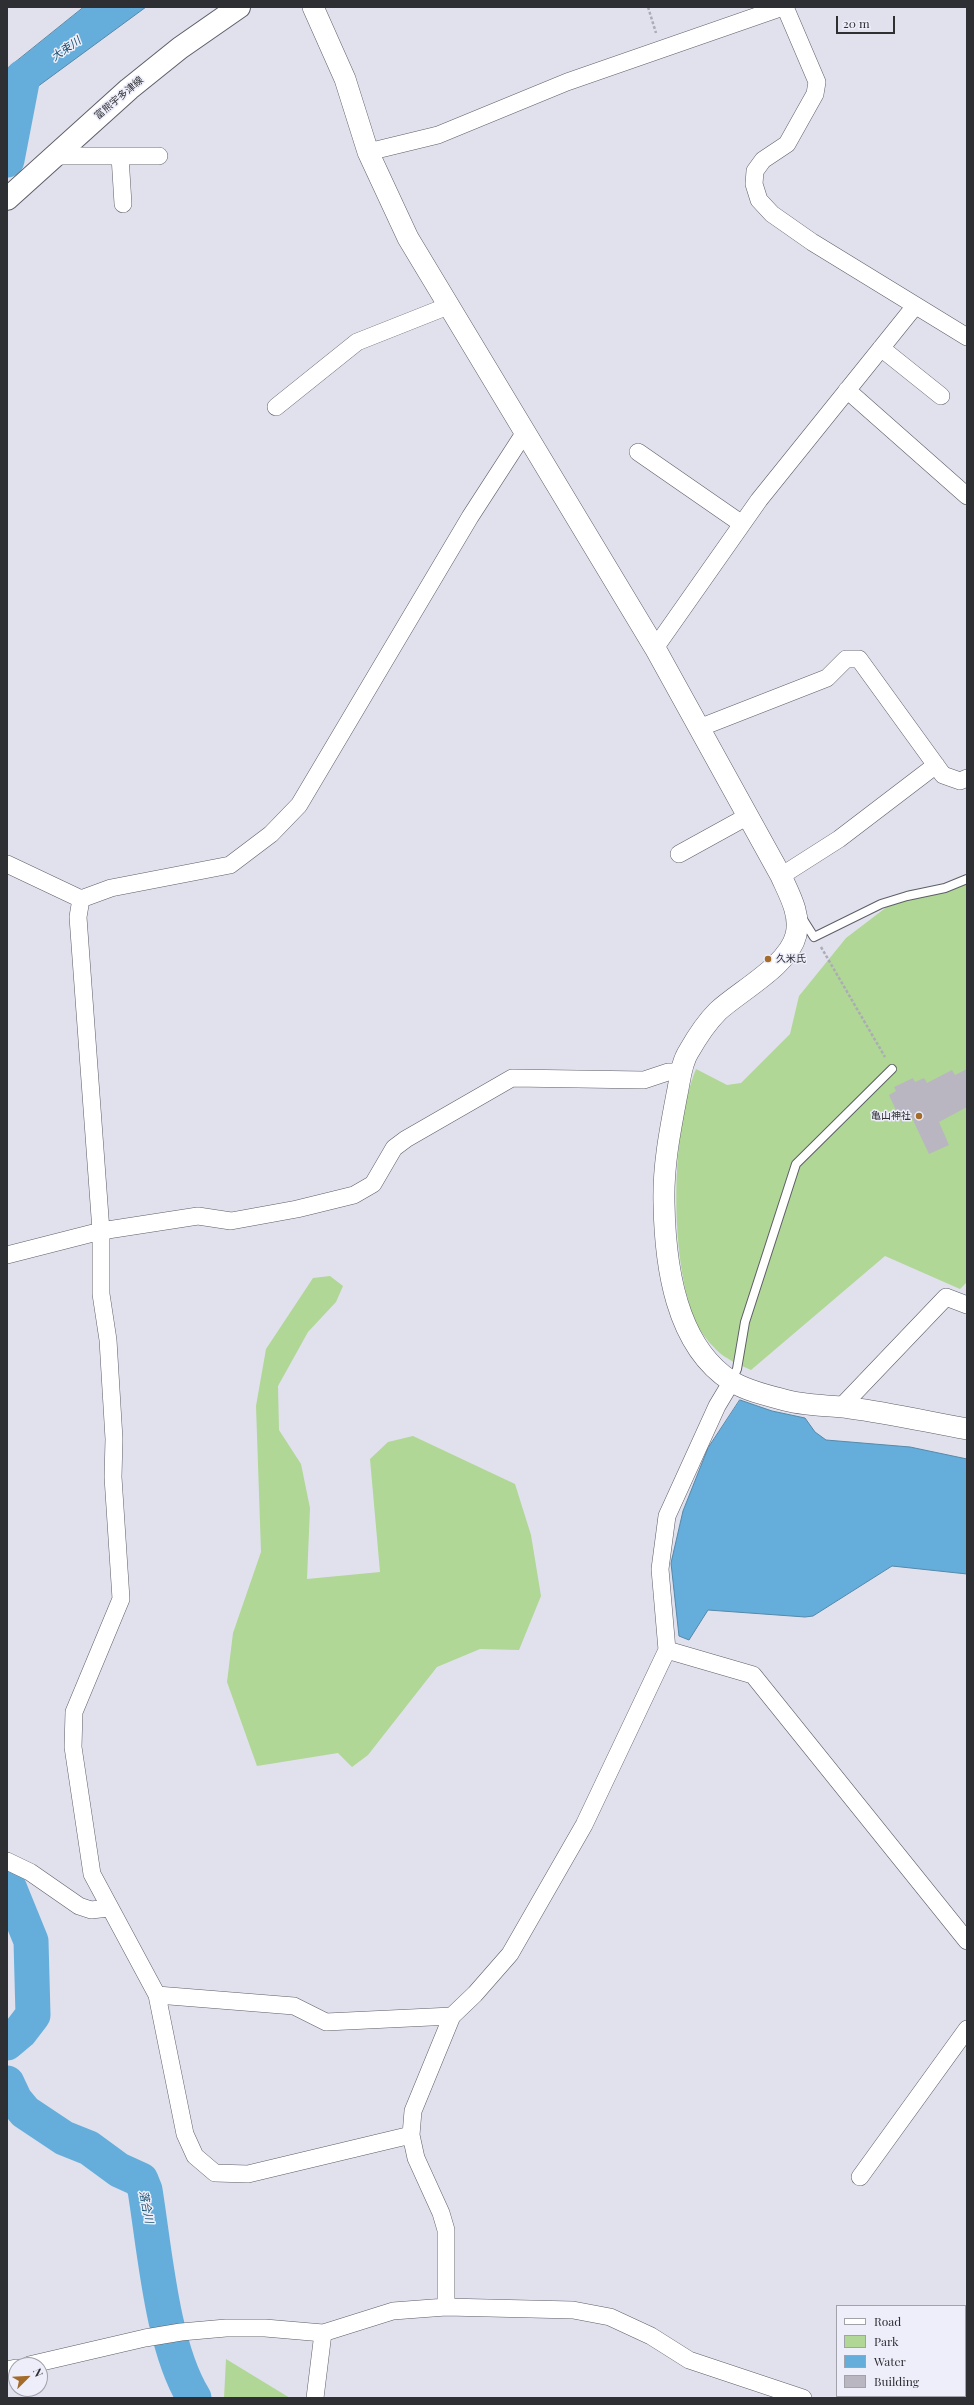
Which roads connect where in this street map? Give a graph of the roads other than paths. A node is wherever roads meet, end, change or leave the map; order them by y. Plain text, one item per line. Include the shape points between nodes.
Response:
1 (238, 7) edge
2 (313, 7) edge
3 (784, 7) edge
4 (368, 152) junction
5 (54, 156) junction
6 (120, 156) junction
7 (160, 156) dead end
8 (7, 199) edge
9 (123, 204) dead end
10 (448, 306) junction
11 (915, 306) junction
12 (967, 338) edge
13 (881, 348) junction
14 (847, 390) junction
15 (941, 396) dead end
16 (276, 408) dead end
17 (525, 432) junction
18 (638, 452) dead end
19 (967, 496) edge
20 (742, 524) junction
21 (655, 648) junction
22 (699, 728) junction
23 (936, 765) junction
24 (967, 778) edge
25 (748, 816) junction
26 (679, 854) dead end
27 (7, 864) edge
28 (781, 876) junction
29 (967, 879) edge
30 (81, 899) junction
31 (795, 908) junction
32 (892, 1069) road end
33 (681, 1072) junction
34 (101, 1231) junction
35 (7, 1255) edge
36 (965, 1302) edge
37 (732, 1381) junction
38 (841, 1407) junction
39 (967, 1429) edge
40 (667, 1650) junction
41 (7, 1861) edge
42 (109, 1908) junction
43 (967, 1940) edge
44 (157, 1995) junction
45 (452, 2016) junction
46 (967, 2029) edge
47 (411, 2135) junction
48 (860, 2177) dead end
49 (446, 2307) junction
50 (323, 2333) junction
51 (48, 2361) edge
52 (316, 2398) edge
53 (803, 2398) edge

1 - 5 main road, 富熊宇多津線 via 180,48 129,89
2 - 4 street via 345,79
3 - 4 street via 567,82 438,135
3 - 11 street via 817,82 815,94 787,144 763,160 755,171 754,184 759,200 772,214 812,242
4 - 10 street via 408,238
5 - 6 street
5 - 8 main road, 富熊宇多津線
6 - 7 street
6 - 9 street
10 - 16 street via 357,342
10 - 17 street
11 - 12 street
11 - 13 street
13 - 14 street
13 - 15 street
14 - 19 street
14 - 20 street
17 - 21 street
17 - 30 street via 470,517 299,805 271,834 230,865 112,888
18 - 20 street
20 - 21 street
21 - 22 street
22 - 23 street via 827,678 846,659 859,659
22 - 25 street
23 - 24 street via 950,778 960,781
23 - 28 street via 868,818
25 - 26 street
25 - 28 street
27 - 30 street
28 - 31 street
29 - 31 lane via 945,888 881,904 814,937
30 - 34 street via 78,917
31 - 33 street via 796,935 790,950 717,1012 687,1053
32 - 37 lane via 796,1164 744,1322
33 - 34 street via 668,1072 644,1080 512,1078 406,1138 394,1148 373,1184 354,1194 297,1209 231,1221 198,1216
33 - 37 street via 664,1178 664,1212 674,1292 683,1320 696,1346 710,1363
34 - 35 street
34 - 42 street via 101,1294 108,1340 120,1599 74,1712 73,1747 92,1874
36 - 38 street via 946,1297
37 - 38 street via 783,1400
37 - 40 street via 717,1406 666,1516 660,1569
38 - 39 street
40 - 43 street via 752,1675
40 - 45 street via 584,1825 510,1954
41 - 42 street via 30,1872 78,1906 91,1910
42 - 44 street
44 - 45 street via 294,2006 326,2022
44 - 47 street via 185,2134 195,2156 215,2173 248,2174
45 - 47 street via 413,2111
46 - 48 street
47 - 49 street via 416,2158 446,2230
49 - 50 street via 393,2311
49 - 53 street via 573,2310 610,2318 651,2336 689,2360
50 - 51 street via 265,2328 181,2332
50 - 52 street

